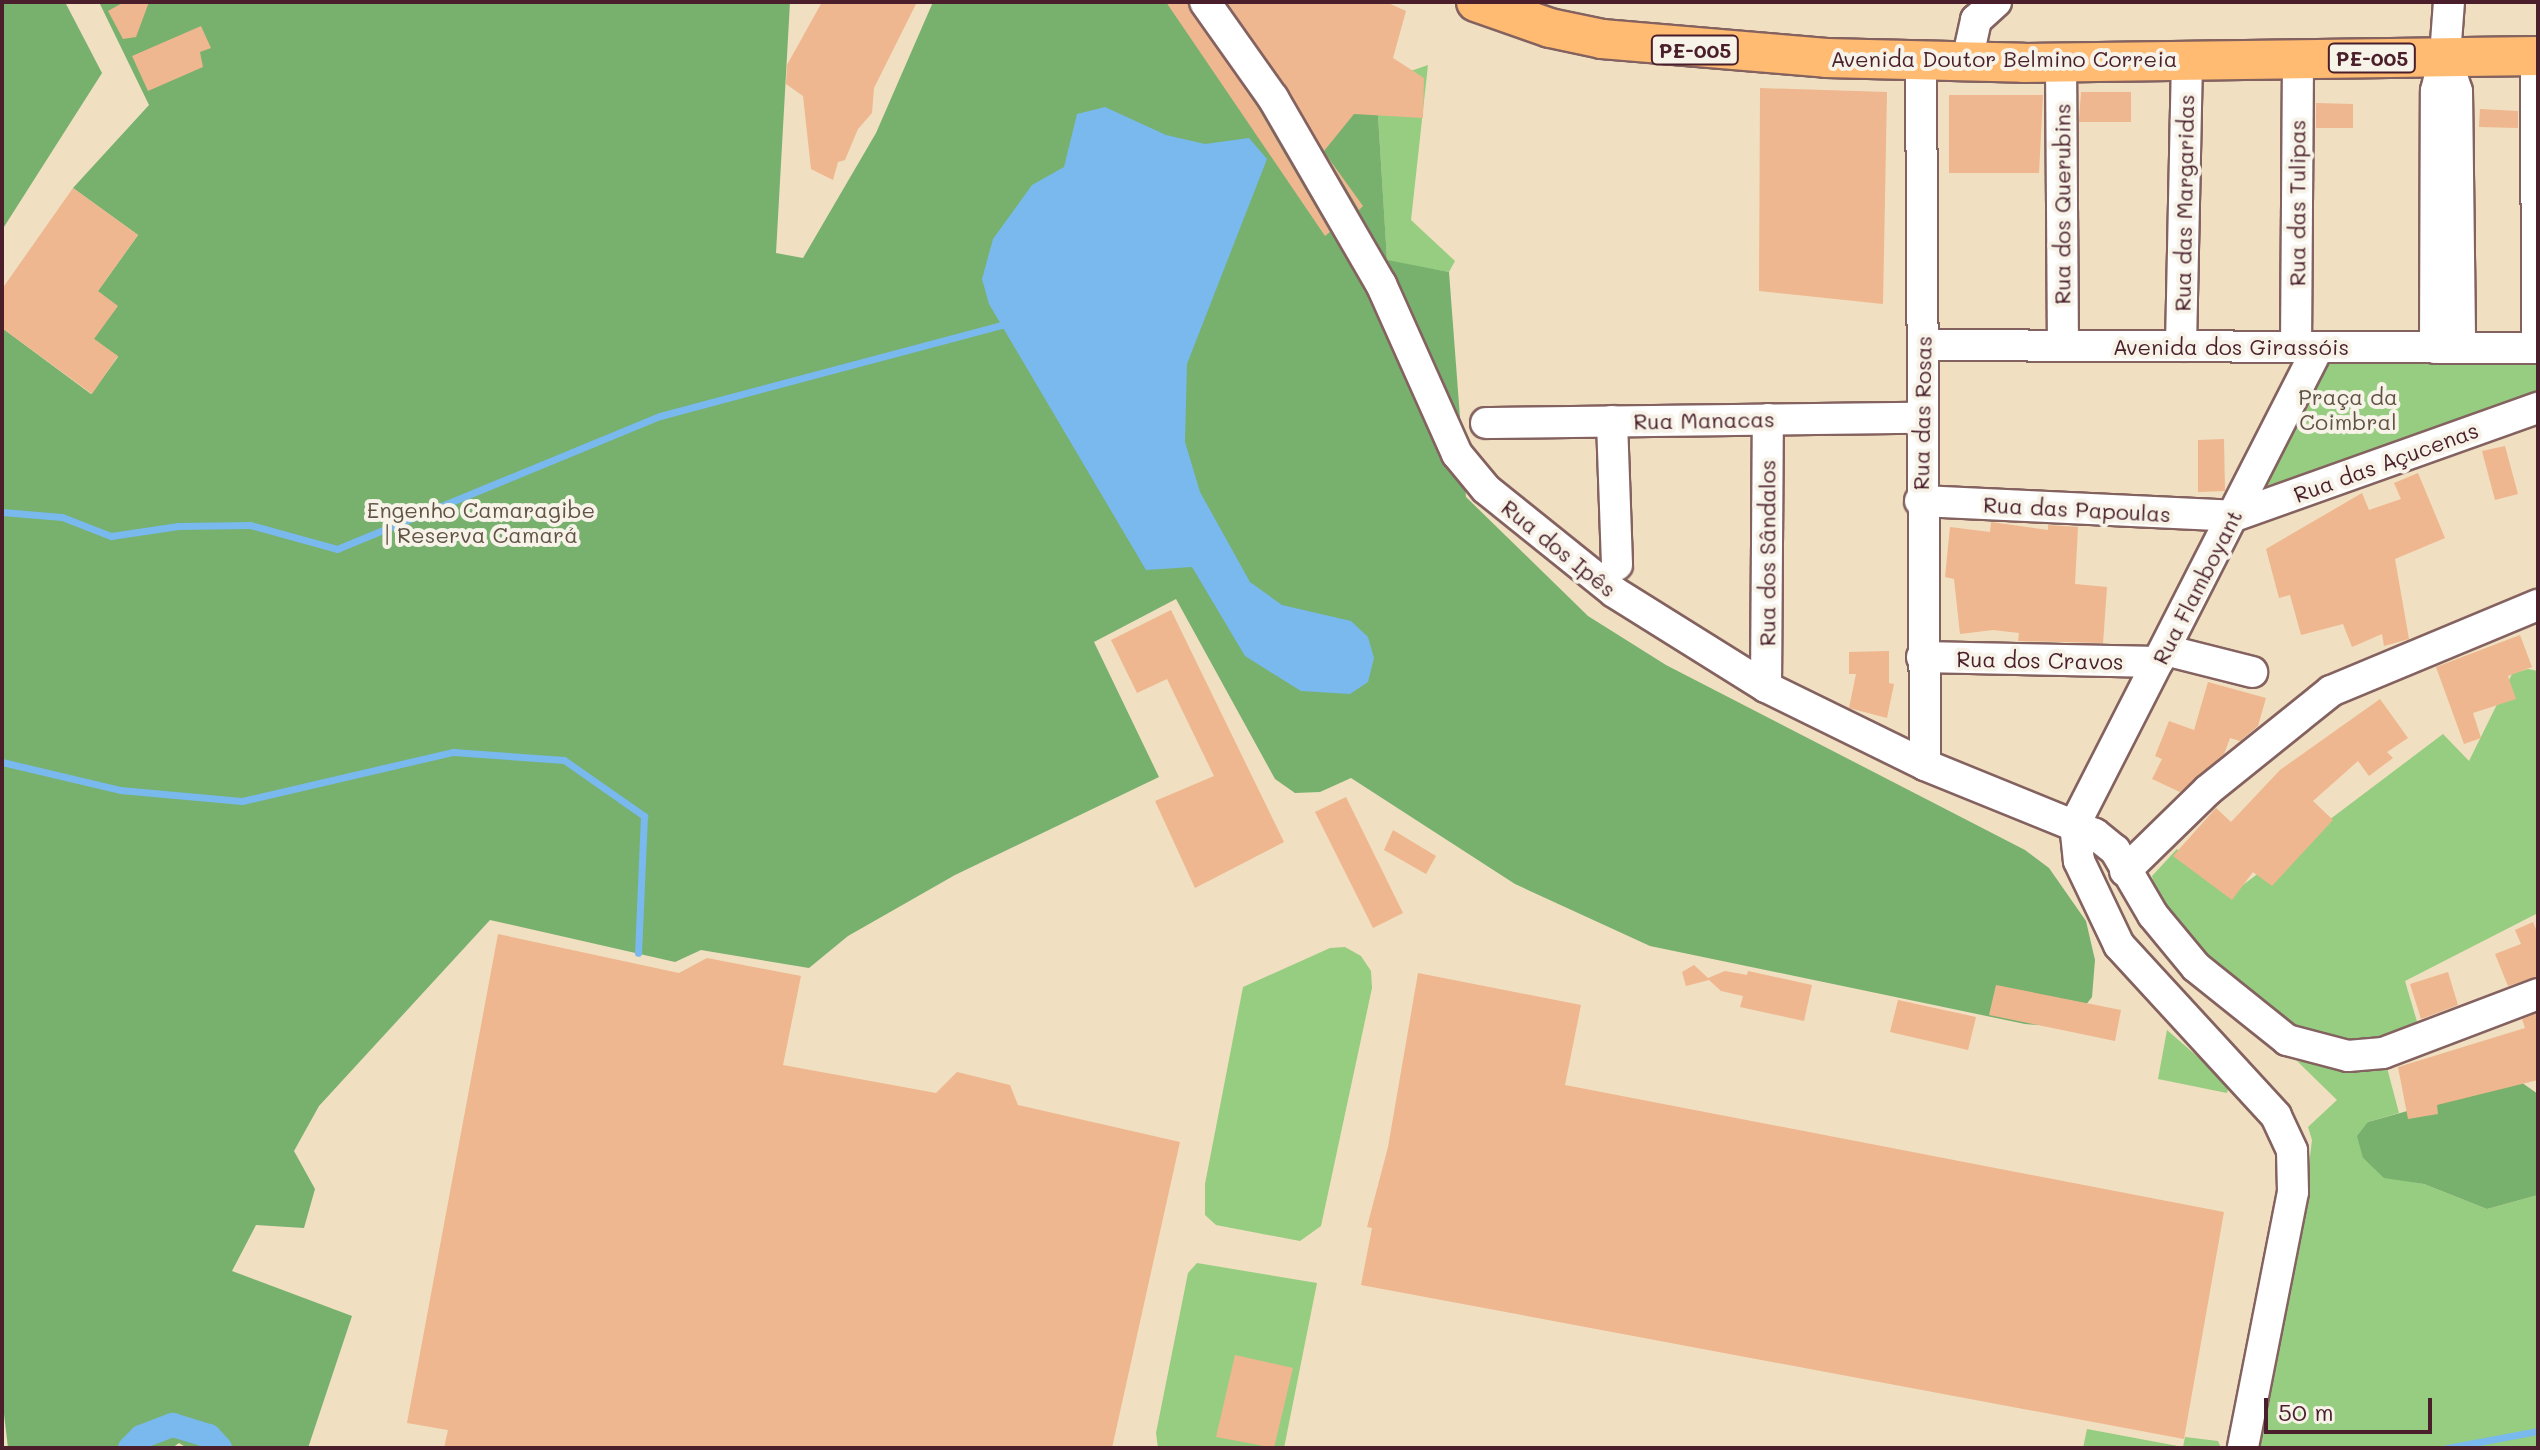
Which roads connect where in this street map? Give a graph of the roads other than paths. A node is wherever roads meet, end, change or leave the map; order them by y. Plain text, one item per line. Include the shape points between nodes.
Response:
1 (1205, 2) edge
2 (1476, 2) edge
3 (1996, 2) edge
4 (2449, 2) edge
5 (2445, 56) junction
6 (2537, 56) edge
7 (2298, 59) junction
8 (1921, 61) junction
9 (1967, 61) junction
10 (2187, 61) junction
11 (2061, 62) junction
12 (1925, 345) junction
13 (2063, 346) junction
14 (2181, 346) junction
15 (2307, 348) junction
16 (2447, 348) junction
17 (2538, 348) edge
18 (2538, 408) edge
19 (1922, 418) junction
20 (1768, 419) junction
21 (1612, 421) junction
22 (1486, 423) dead end
23 (1920, 501) junction
24 (2234, 516) junction
25 (1617, 565) dead end
26 (2538, 605) edge
27 (2161, 656) junction
28 (1922, 657) junction
29 (2252, 672) dead end
30 (1766, 687) junction
31 (1925, 765) junction
32 (2075, 824) junction
33 (2125, 871) junction
34 (2538, 994) edge
35 (2243, 1448) edge

1 - 30 street, Rua dos Ipês via 1273,98 1381,284 1457,454 1486,489 1636,608
2 - 8 main road, Avenida Doutor Belmino Correia / PE-005 via 1550,28 1602,39 1690,50
3 - 9 street via 1976,20
4 - 5 street
5 - 6 main road, Avenida Doutor Belmino Correia / PE-005
5 - 7 main road, Avenida Doutor Belmino Correia / PE-005
5 - 16 street via 2457,91
6 - 17 street
7 - 10 main road, Avenida Doutor Belmino Correia / PE-005
7 - 15 street, Rua das Tulipas
8 - 9 main road, Avenida Doutor Belmino Correia / PE-005
8 - 12 street, Rua das Rosas
9 - 11 main road, Avenida Doutor Belmino Correia / PE-005
10 - 11 main road, Avenida Doutor Belmino Correia / PE-005
10 - 14 street, Rua das Margaridas
11 - 13 street, Rua dos Querubins
12 - 13 street, Avenida dos Girassóis
12 - 19 street, Rua das Rosas
13 - 14 street, Avenida dos Girassóis
14 - 15 street, Avenida dos Girassóis
15 - 16 street, Avenida dos Girassóis
15 - 24 street, Rua Flamboyant
16 - 17 street, Avenida dos Girassóis
18 - 24 street, Rua das Açucenas
19 - 20 street, Rua Manacas
19 - 23 street, Rua das Rosas
20 - 21 street, Rua Manacas
20 - 30 street, Rua dos Sândalos
21 - 22 street, Rua Manacas
21 - 25 street, Rua dos Ipês
23 - 24 street, Rua das Papoulas
23 - 28 street, Rua das Rosas
24 - 27 street, Rua Flamboyant
26 - 33 street via 2331,691 2208,790
27 - 28 street, Rua dos Cravos
27 - 29 street, Rua dos Cravos
27 - 32 street, Rua Flamboyant
28 - 31 street, Rua das Rosas
30 - 31 street, Rua dos Ipês
31 - 32 street, Rua dos Ipês
32 - 33 street, Rua dos Ipês via 2115,850
32 - 35 street via 2079,861 2119,945 2276,1116 2292,1151 2293,1192
33 - 34 street, Rua dos Ipês via 2196,967 2287,1040 2318,1051 2383,1053

